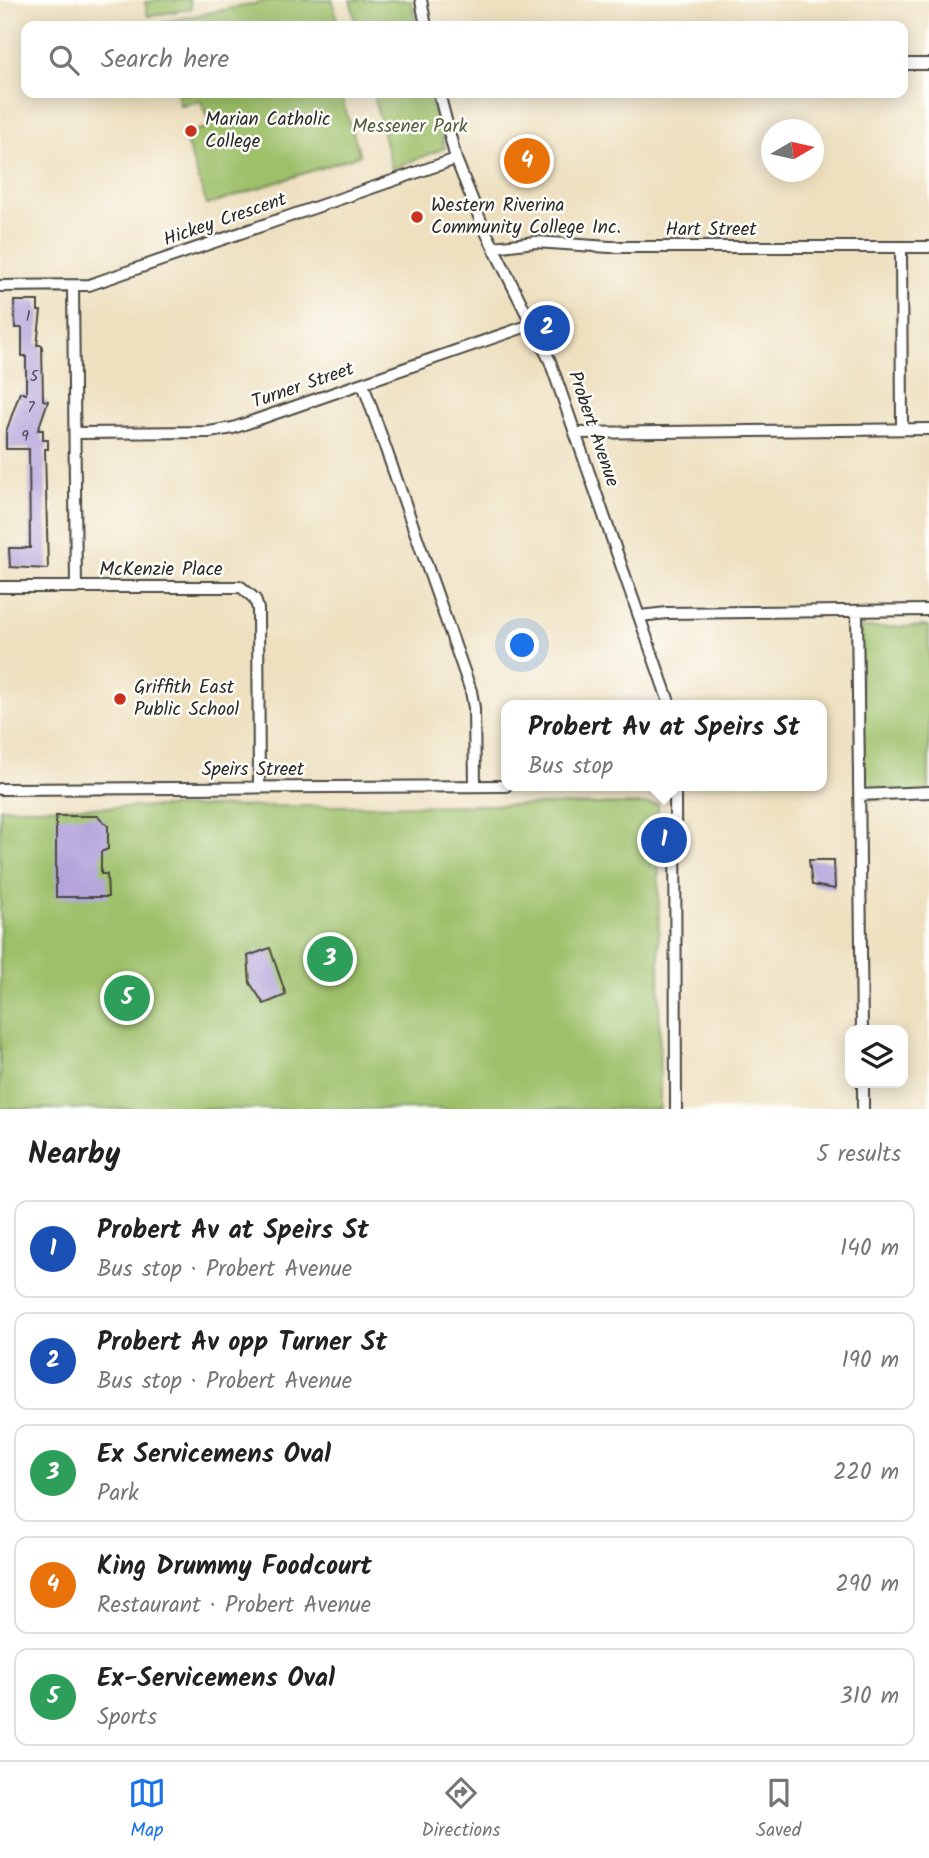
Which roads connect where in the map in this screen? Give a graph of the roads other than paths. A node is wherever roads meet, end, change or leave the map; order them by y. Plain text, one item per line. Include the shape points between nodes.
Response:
1 (421, 0) edge
2 (425, 21) edge
3 (908, 64) edge
4 (929, 64) edge
5 (440, 98) edge
6 (456, 159) junction
7 (494, 247) junction
8 (901, 247) junction
9 (929, 247) edge
10 (0, 286) edge
11 (73, 286) junction
12 (533, 324) junction
13 (363, 384) junction
14 (902, 429) junction
15 (929, 429) edge
16 (76, 433) junction
17 (575, 433) junction
18 (0, 587) edge
19 (76, 588) junction
20 (929, 610) edge
21 (857, 611) junction
22 (640, 616) junction
23 (668, 700) edge
24 (475, 786) junction
25 (501, 786) edge
26 (259, 787) junction
27 (0, 789) edge
28 (675, 791) edge
29 (929, 792) edge
30 (860, 795) junction
31 (862, 1025) edge
32 (863, 1088) edge
33 (676, 1109) edge
34 (863, 1109) edge

1 - 2 street
3 - 4 street
5 - 6 street, Probert Avenue
6 - 7 street, Probert Avenue
6 - 11 street, Hickey Crescent via 89,285
7 - 8 street, Hart Street via 535,242 610,247
7 - 12 street, Probert Avenue
8 - 9 street, Hart Street
8 - 14 street
10 - 11 street, Hickey Crescent
11 - 16 street
12 - 13 street, Turner Street
12 - 17 street, Probert Avenue
13 - 16 street, Turner Street via 221,430
13 - 24 street via 471,691
14 - 15 street
14 - 17 street
16 - 19 street
17 - 22 street, Probert Avenue
18 - 19 street, McKenzie Place
19 - 26 street, McKenzie Place via 241,587 249,592 258,609
20 - 21 street
21 - 22 street
21 - 30 street
22 - 23 street, Probert Avenue
24 - 25 street, Speirs Street
24 - 26 street, Speirs Street
26 - 27 street, Speirs Street
28 - 33 street
29 - 30 street
30 - 31 street
32 - 34 street

